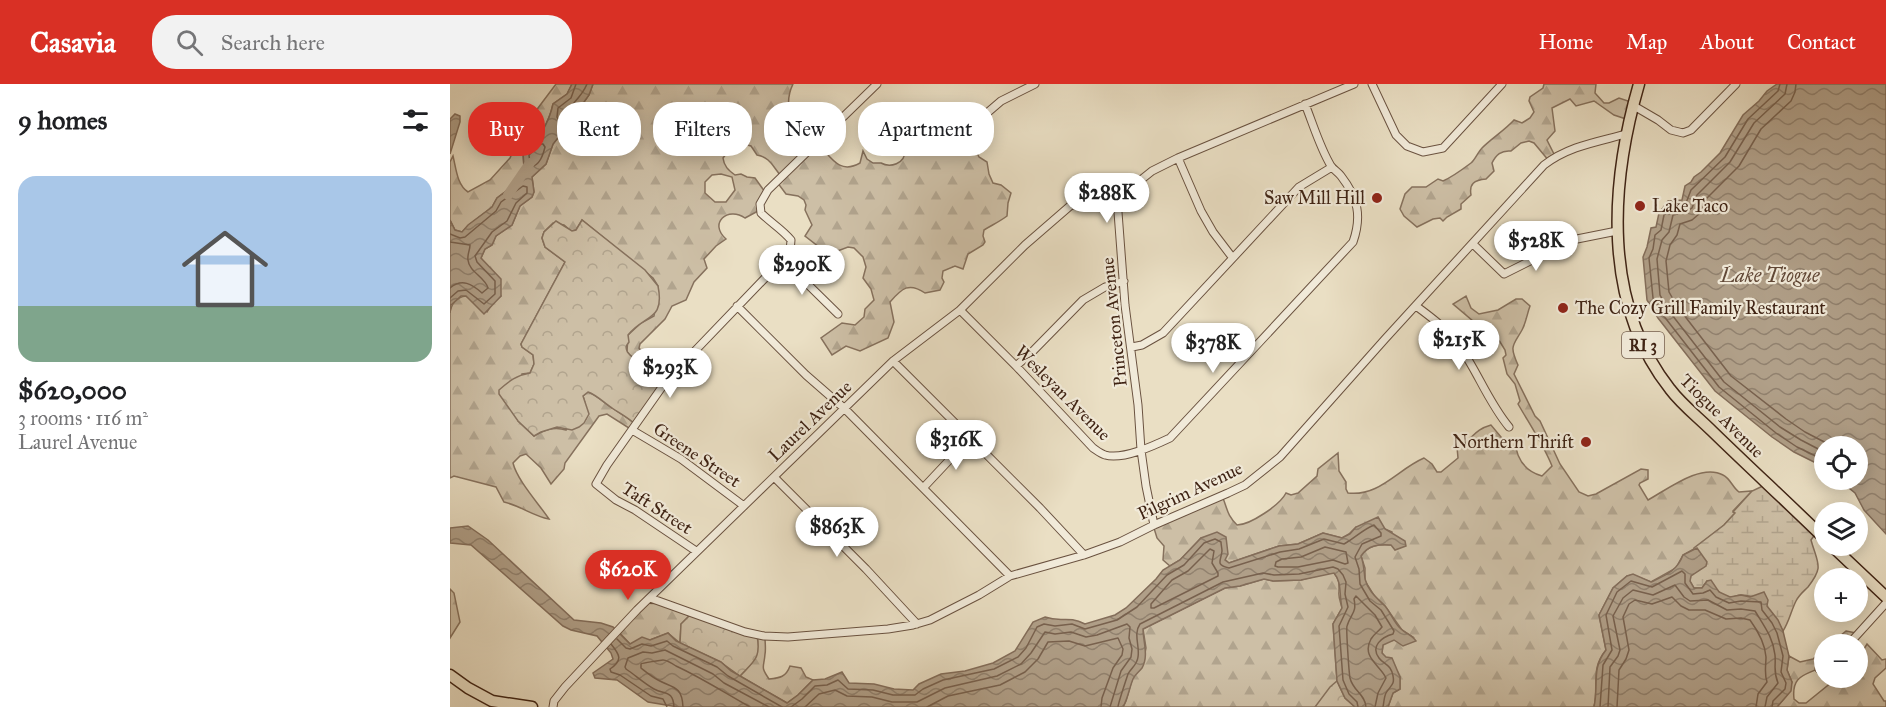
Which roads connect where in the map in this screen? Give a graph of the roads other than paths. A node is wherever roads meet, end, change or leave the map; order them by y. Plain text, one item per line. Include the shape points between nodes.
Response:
1 (877, 84) edge
2 (1035, 84) edge
3 (1354, 84) edge
4 (1372, 84) edge
5 (1502, 84) edge
6 (1639, 84) edge
7 (1731, 85) edge
8 (1305, 104) junction
9 (1634, 106) junction
10 (994, 107) edge
11 (1626, 134) junction
12 (1178, 158) junction
13 (1332, 167) junction
14 (1117, 199) junction
15 (1617, 231) junction
16 (1473, 244) junction
17 (1233, 257) junction
18 (783, 260) junction
19 (1124, 281) junction
20 (737, 306) junction
21 (1416, 306) junction
22 (960, 310) junction
23 (838, 314) dead end
24 (1132, 347) junction
25 (893, 361) junction
26 (1016, 366) junction
27 (845, 409) junction
28 (1509, 427) dead end
29 (632, 430) junction
30 (970, 438) junction
31 (1141, 450) junction
32 (774, 477) junction
33 (924, 487) junction
34 (744, 506) junction
35 (1154, 525) junction
36 (1814, 528) edge
37 (696, 552) junction
38 (1084, 555) junction
39 (1843, 556) edge
40 (1010, 576) junction
41 (1886, 597) edge
42 (650, 598) junction
43 (1886, 603) edge
44 (917, 624) junction
45 (1858, 634) edge
46 (450, 675) edge
47 (490, 704) edge
48 (532, 707) edge
49 (553, 707) edge

1 - 18 street, Taft Street via 768,190 760,204 761,213 791,240 790,252
2 - 10 street
3 - 8 street
4 - 5 street via 1396,135 1407,146 1423,152 1443,148
6 - 9 main road, Tiogue Avenue / RI 3
7 - 9 street via 1683,133 1671,130
8 - 12 street
8 - 13 street, Wesleyan Avenue
9 - 11 main road, Tiogue Avenue / RI 3
11 - 15 main road, Tiogue Avenue / RI 3
11 - 16 street, Pilgrim Avenue via 1558,154
12 - 14 street via 1152,171
12 - 17 street via 1201,211
13 - 17 street via 1299,187
13 - 31 street, Wesleyan Avenue via 1358,208 1353,242 1170,438
14 - 19 street, Princeton Avenue
14 - 22 street, Laurel Avenue via 1084,200 1070,206
15 - 16 street via 1572,240 1504,274
15 - 36 main road, Tiogue Avenue / RI 3 via 1629,311 1664,380 1688,408
16 - 21 street, Pilgrim Avenue
17 - 24 street via 1163,333
18 - 20 street, Taft Street
18 - 23 street
19 - 24 street, Princeton Avenue
19 - 26 street via 1083,300
20 - 27 street
20 - 29 street, Taft Street via 667,380
21 - 28 street via 1457,343
21 - 35 street, Pilgrim Avenue via 1267,469 1245,485
22 - 25 street, Laurel Avenue
22 - 26 street, Wesleyan Avenue
24 - 31 street, Princeton Avenue
25 - 27 street, Laurel Avenue
25 - 30 street
26 - 31 street, Wesleyan Avenue via 1098,452 1121,456
27 - 32 street, Laurel Avenue
27 - 33 street
29 - 34 street, Greene Street via 681,459
29 - 37 street, Taft Street via 596,484
30 - 33 street
30 - 38 street
31 - 35 street, Princeton Avenue
32 - 34 street, Laurel Avenue
32 - 44 street
33 - 40 street
34 - 37 street, Laurel Avenue
35 - 38 street, Pilgrim Avenue
37 - 42 street, Laurel Avenue
38 - 40 street, Pilgrim Avenue
39 - 41 main road
40 - 44 street, Pilgrim Avenue
42 - 44 street, Pilgrim Avenue via 764,636
42 - 49 street, Laurel Avenue via 565,687
43 - 45 street
46 - 47 main road
47 - 48 main road

